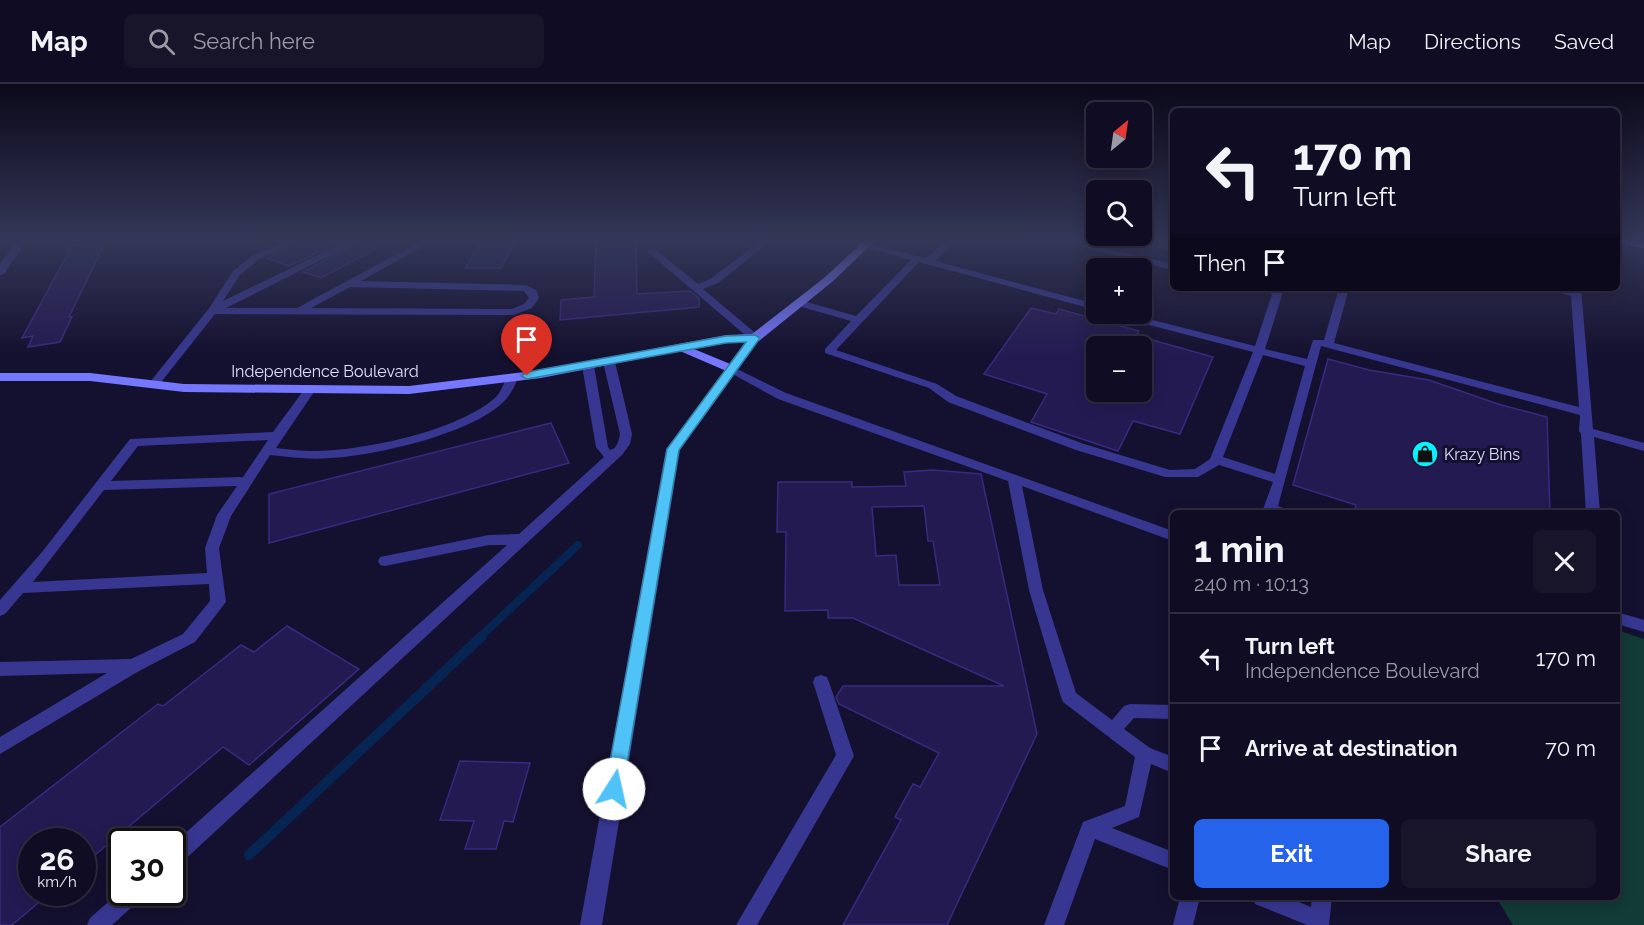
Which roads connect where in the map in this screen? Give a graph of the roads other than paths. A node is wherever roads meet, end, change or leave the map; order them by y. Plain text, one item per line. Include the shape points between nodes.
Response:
1 (232, 279) edge
2 (276, 279) edge
3 (359, 279) edge
4 (687, 279) edge
5 (716, 279) edge
6 (826, 279) edge
7 (897, 279) edge
8 (991, 279) edge
9 (350, 284) junction
10 (698, 288) junction
11 (1274, 291) edge
12 (1343, 291) edge
13 (1577, 291) edge
14 (800, 303) junction
15 (1086, 305) edge
16 (300, 310) junction
17 (212, 311) junction
18 (858, 320) junction
19 (1152, 322) edge
20 (755, 338) junction
21 (1328, 345) junction
22 (682, 348) junction
23 (1259, 350) junction
24 (609, 362) junction
25 (1311, 364) junction
26 (588, 366) junction
27 (731, 369) junction
28 (0, 377) edge
29 (512, 378) junction
30 (153, 384) junction
31 (310, 389) junction
32 (1584, 412) junction
33 (1585, 431) junction
34 (277, 436) junction
35 (1644, 447) edge
36 (267, 451) junction
37 (613, 456) junction
38 (1216, 459) junction
39 (1014, 478) junction
40 (1280, 480) junction
41 (247, 481) junction
42 (101, 486) junction
43 (1274, 510) edge
44 (1593, 510) edge
45 (1170, 535) edge
46 (523, 539) junction
47 (386, 561) dead end
48 (215, 578) junction
49 (20, 588) junction
50 (0, 610) edge
51 (1620, 619) edge
52 (1644, 626) edge
53 (133, 666) junction
54 (0, 669) edge
55 (821, 682) dead end
56 (1170, 712) edge
57 (1112, 731) junction
58 (0, 746) edge
59 (1144, 754) junction
60 (1170, 764) edge
61 (1090, 828) junction
62 (186, 845) edge
63 (1170, 860) edge
64 (1189, 900) edge
65 (1269, 900) edge
66 (1322, 900) edge
67 (118, 906) edge
68 (1319, 922) edge
69 (97, 925) edge
70 (591, 925) edge
71 (746, 925) edge
72 (1054, 925) edge
73 (1183, 925) edge

1 - 17 lane
2 - 17 lane
3 - 9 lane
4 - 10 lane
5 - 10 lane
6 - 14 street
7 - 18 lane
8 - 15 lane
9 - 16 lane
9 - 16 lane via 526,288 534,298 528,306 514,312
10 - 20 lane
11 - 23 lane via 1278,292
12 - 21 lane
13 - 32 lane
14 - 18 lane
14 - 20 street
16 - 17 lane
17 - 30 lane
18 - 38 lane via 829,351 933,386 952,399 1080,447 1170,474 1198,473
19 - 23 lane
20 - 22 street, Independence Boulevard
20 - 27 street
21 - 25 lane via 1317,342
21 - 32 lane
22 - 24 street, Independence Boulevard
22 - 27 street
23 - 25 lane
23 - 38 lane
24 - 26 street, Independence Boulevard
24 - 37 lane via 627,434
25 - 40 lane
26 - 29 street, Independence Boulevard
26 - 37 lane via 602,447
27 - 39 lane via 782,396
27 - 70 street via 673,449
28 - 30 street, Independence Boulevard via 90,377
29 - 31 street, Independence Boulevard via 409,390
29 - 36 lane via 503,397 438,432 388,446 315,455
30 - 31 street, Independence Boulevard via 184,388
31 - 34 lane
32 - 33 lane
33 - 35 lane
33 - 44 lane
34 - 36 lane
34 - 42 lane via 134,442
36 - 41 lane
37 - 46 lane
38 - 40 lane
39 - 45 lane
39 - 57 lane via 1036,590 1069,697
40 - 43 lane via 1270,509
41 - 42 lane
41 - 48 lane via 224,515 212,548
42 - 49 lane
46 - 47 lane via 489,540
46 - 62 lane
48 - 49 lane
48 - 53 lane via 218,602 189,638
49 - 50 lane
51 - 52 lane
53 - 54 lane
53 - 58 lane
55 - 71 lane via 845,756
56 - 57 lane via 1130,711
57 - 59 lane
59 - 60 lane
59 - 61 lane via 1133,811
61 - 63 lane
61 - 72 lane
64 - 73 lane
65 - 68 lane
66 - 68 lane
67 - 69 lane

